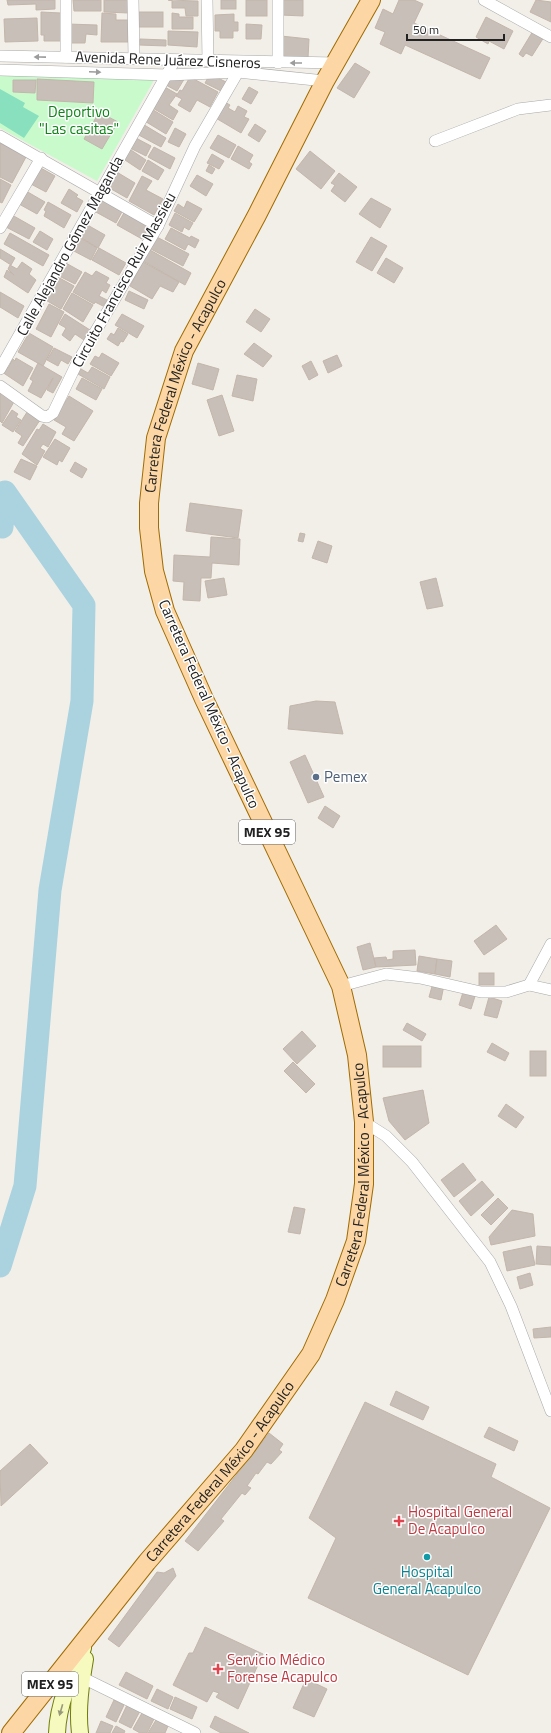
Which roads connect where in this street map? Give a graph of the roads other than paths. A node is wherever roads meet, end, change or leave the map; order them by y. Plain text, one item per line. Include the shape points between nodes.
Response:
1 (66, 0) edge
2 (133, 0) edge
3 (208, 0) edge
4 (278, 0) edge
5 (371, 0) edge
6 (484, 0) edge
7 (551, 37) edge
8 (0, 56) edge
9 (66, 57) junction
10 (134, 58) junction
11 (175, 60) junction
12 (208, 61) junction
13 (278, 63) junction
14 (335, 63) junction
15 (0, 70) edge
16 (238, 72) junction
17 (168, 75) junction
18 (325, 81) junction
19 (551, 105) edge
20 (0, 136) edge
21 (435, 141) dead end
22 (41, 158) junction
23 (99, 193) junction
24 (158, 226) junction
25 (0, 228) edge
26 (0, 369) edge
27 (0, 386) edge
28 (551, 944) edge
29 (529, 985) junction
30 (341, 986) junction
31 (551, 990) edge
32 (364, 1122) junction
33 (547, 1394) edge
34 (551, 1410) edge
35 (89, 1634) junction
36 (81, 1677) junction
37 (11, 1733) edge
38 (57, 1733) edge
39 (80, 1733) edge
40 (196, 1733) edge

1 - 9 street
2 - 10 street
3 - 12 street
4 - 13 street
5 - 14 main road, Carretera Federal México - Acapulco / MEX 95
6 - 7 street
9 -> 8 street, Avenida Rene Juárez Cisneros
9 - 10 street, Avenida Rene Juárez Cisneros
10 - 11 street, Avenida Rene Juárez Cisneros
11 - 12 street, Avenida Rene Juárez Cisneros
11 - 17 street, Calle Alejandro Gómez Maganda
12 - 13 street, Avenida Rene Juárez Cisneros
14 -> 13 street, Avenida Rene Juárez Cisneros
14 - 18 main road, Carretera Federal México - Acapulco / MEX 95
15 -> 17 street, Avenida Rene Juárez Cisneros
16 - 17 street, Avenida Rene Juárez Cisneros
16 - 18 street, Avenida Rene Juárez Cisneros
16 - 24 street, Circuito Francisco Ruiz Massieu via 195,146
17 - 23 street, Calle Alejandro Gómez Maganda
18 - 30 main road, Carretera Federal México - Acapulco / MEX 95 via 184,351 156,438 149,502 149,528 154,571 165,611 204,699
19 - 21 street via 518,109
20 - 22 street
22 - 23 street
22 - 25 street
23 - 24 street
23 - 26 street, Calle Alejandro Gómez Maganda
24 - 27 street, Circuito Francisco Ruiz Massieu via 78,361 53,413 47,417 42,416
28 - 29 street
29 - 30 street via 506,992 481,992 420,978 386,974
29 - 31 street
30 - 32 main road, Carretera Federal México - Acapulco / MEX 95 via 356,1055
32 - 33 street via 386,1136 412,1162 490,1262
32 - 35 main road, Carretera Federal México - Acapulco / MEX 95 via 364,1184 356,1241 335,1300 311,1354 244,1450 146,1562
33 - 34 street
35 - 36 main road
35 - 37 main road, Carretera Federal México - Acapulco / MEX 95
35 -> 38 main road via 70,1677
36 - 39 main road via 78,1722
36 - 40 street

